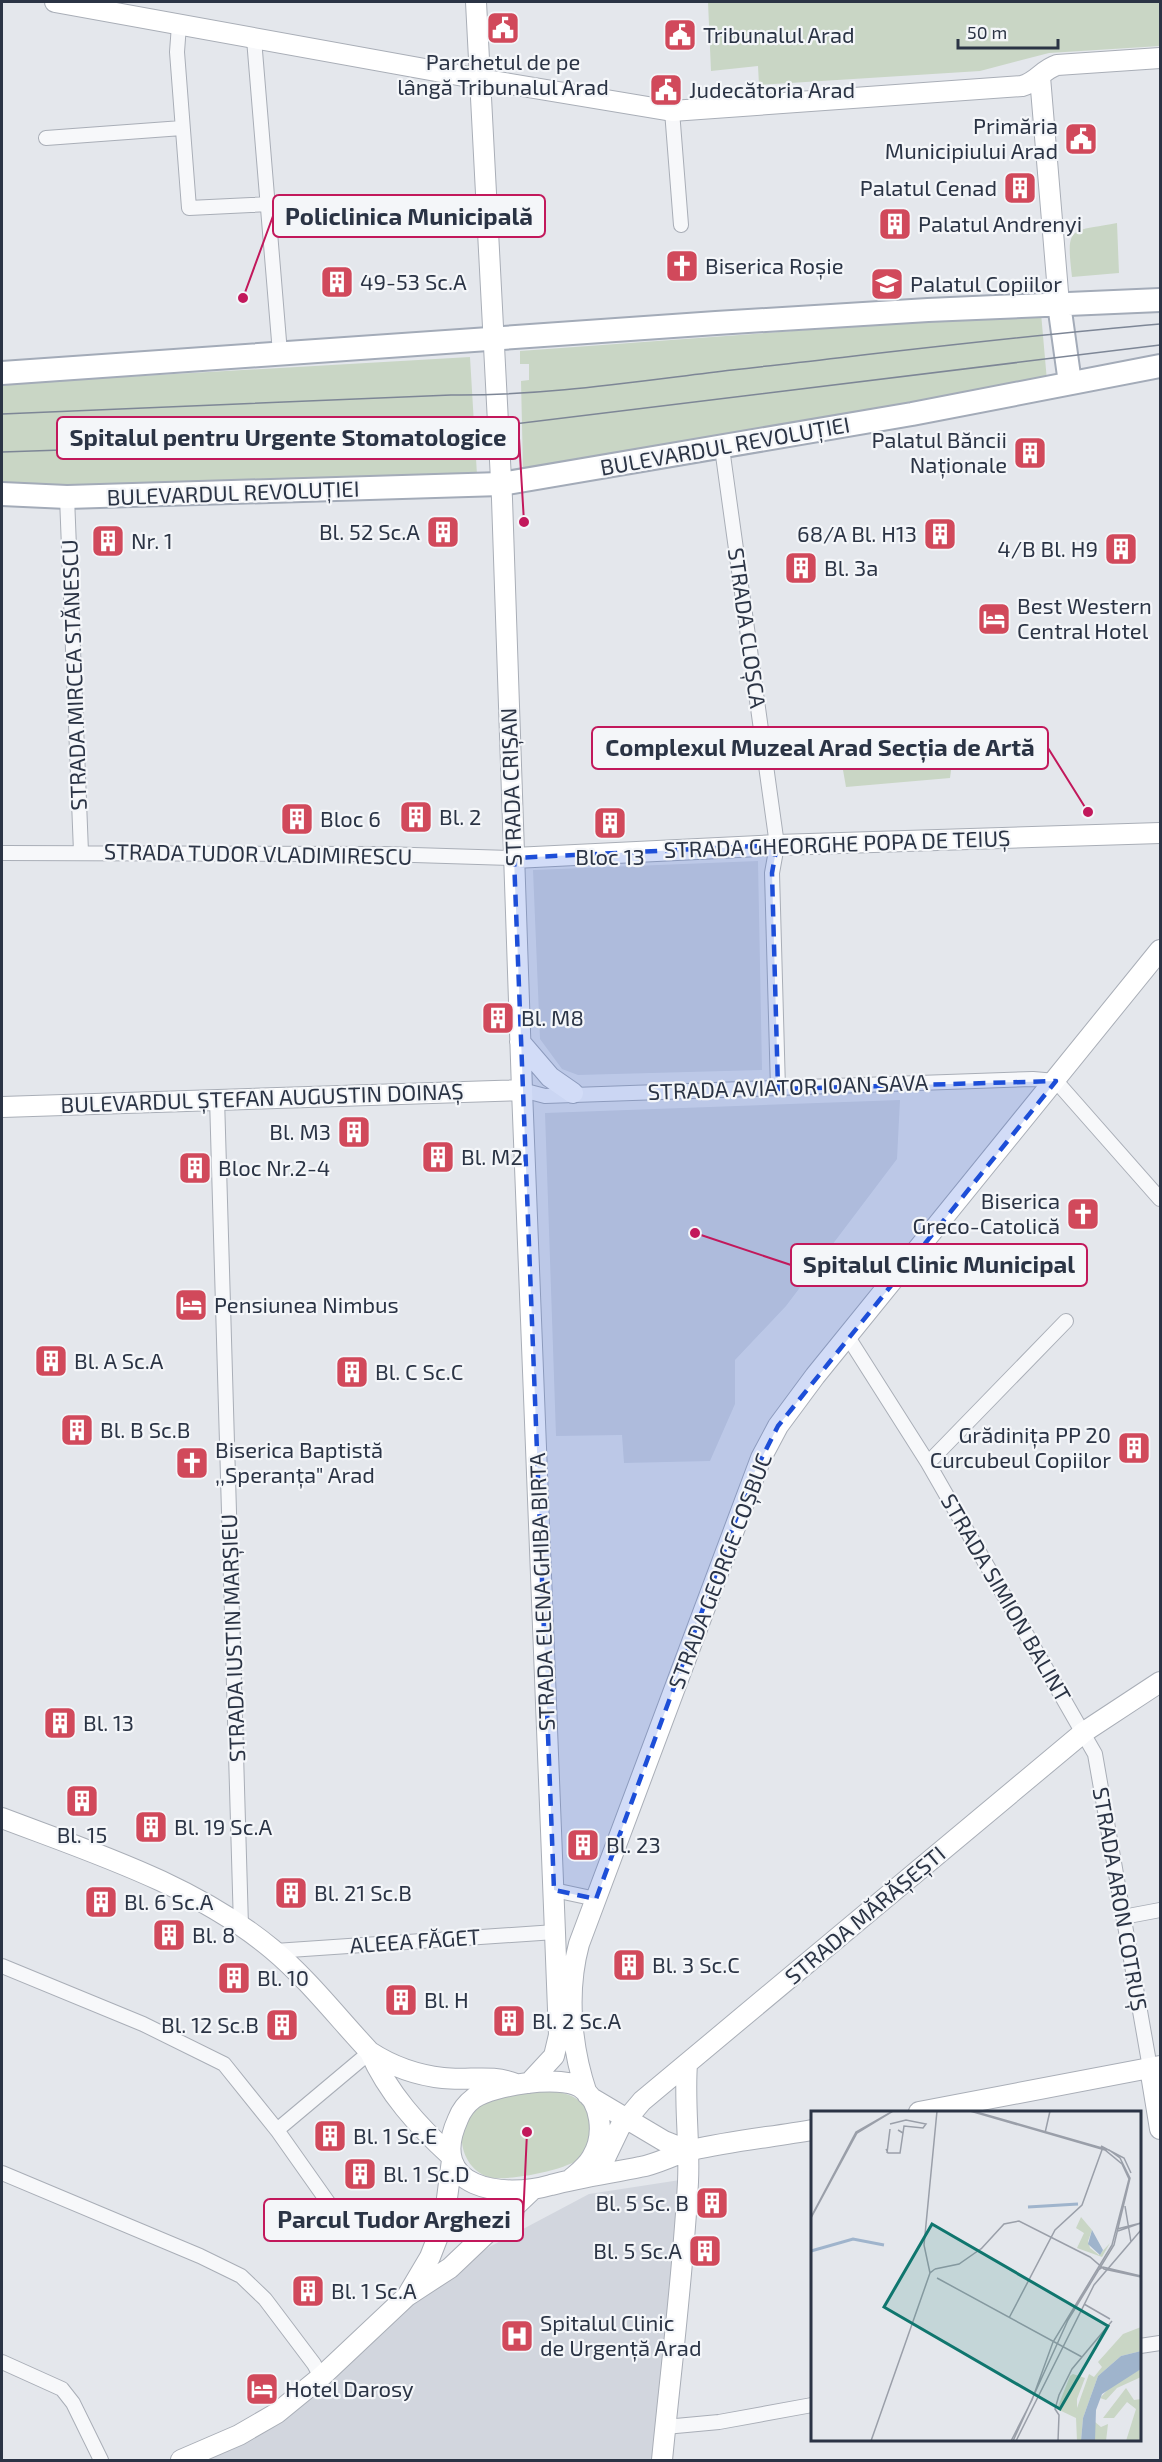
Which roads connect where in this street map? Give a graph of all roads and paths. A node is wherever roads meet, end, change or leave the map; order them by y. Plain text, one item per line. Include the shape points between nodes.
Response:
1 (55, 2) edge
2 (476, 2) edge
3 (178, 25) junction
4 (254, 39) junction
5 (1161, 58) edge
6 (1040, 77) junction
7 (480, 79) junction
8 (672, 111) junction
9 (182, 128) junction
10 (46, 138) dead end
11 (270, 204) junction
12 (681, 225) dead end
13 (1161, 300) edge
14 (1059, 304) junction
15 (493, 338) junction
16 (280, 353) junction
17 (1161, 366) edge
18 (2, 373) edge
19 (1070, 383) junction
20 (722, 448) junction
21 (501, 484) junction
22 (2, 494) edge
23 (67, 497) junction
24 (1161, 833) edge
25 (777, 845) junction
26 (81, 852) junction
27 (2, 853) edge
28 (514, 858) junction
29 (1161, 950) edge
30 (520, 1042) junction
31 (1056, 1081) junction
32 (778, 1089) junction
33 (522, 1090) junction
34 (573, 1093) junction
35 (217, 1098) junction
36 (2, 1107) edge
37 (1161, 1199) edge
38 (1066, 1321) dead end
39 (848, 1337) junction
40 (928, 1464) junction
41 (1161, 1682) edge
42 (1084, 1732) junction
43 (2, 1818) edge
44 (554, 1890) junction
45 (596, 1899) junction
46 (1161, 1911) edge
47 (1123, 1917) junction
48 (241, 1926) junction
49 (555, 1932) junction
50 (275, 1951) junction
51 (2, 1966) edge
52 (370, 2052) junction
53 (687, 2064) junction
54 (1155, 2067) edge
55 (524, 2084) junction
56 (588, 2095) junction
57 (924, 2111) edge
58 (627, 2118) junction
59 (277, 2130) junction
60 (811, 2130) edge
61 (1161, 2130) edge
62 (689, 2151) junction
63 (452, 2158) junction
64 (2, 2173) edge
65 (597, 2175) junction
66 (571, 2180) junction
67 (531, 2191) junction
68 (337, 2215) dead end
69 (407, 2296) junction
70 (1161, 2343) edge
71 (1141, 2346) edge
72 (2, 2362) edge
73 (321, 2377) junction
74 (811, 2405) edge
75 (665, 2427) junction
76 (101, 2460) edge
77 (181, 2460) edge
78 (662, 2460) edge

1 - 3 main road
2 - 7 main road
3 - 4 main road
3 - 9 street
4 - 7 main road
4 - 11 street
5 - 6 main road via 1057,65
6 - 8 main road via 1022,86
6 - 14 main road
7 - 8 main road
7 - 15 main road
8 - 12 street
9 - 10 street
9 - 11 street via 189,208
11 - 16 street
13 - 14 main road
14 - 15 main road
14 - 19 main road
15 - 16 main road
15 - 21 main road
16 - 18 main road
17 - 19 main road, BULEVARDUL REVOLUȚIEI
19 - 20 main road, BULEVARDUL REVOLUȚIEI
20 - 21 main road, BULEVARDUL REVOLUȚIEI
20 - 25 street, STRADA CLOȘCA
21 - 23 main road, BULEVARDUL REVOLUȚIEI
21 - 28 main road, STRADA CRIȘAN
22 - 23 main road, BULEVARDUL REVOLUȚIEI
23 - 26 street, STRADA MIRCEA STĂNESCU
24 - 25 main road, STRADA GHEORGHE POPA DE TEIUȘ
25 - 28 main road, STRADA GHEORGHE POPA DE TEIUȘ
25 - 32 street, STRADA CLOȘCA via 772,873
26 - 27 street, STRADA TUDOR VLADIMIRESCU
26 - 28 street, STRADA TUDOR VLADIMIRESCU
28 - 30 main road, STRADA CRIȘAN
29 - 31 main road, STRADA GEORGE COȘBUC
30 - 33 main road, STRADA CRIȘAN
30 - 34 main road via 550,1077
31 - 32 street, STRADA AVIATOR IOAN SAVA
31 - 37 street
31 - 39 main road, STRADA GEORGE COȘBUC
32 - 34 street, STRADA AVIATOR IOAN SAVA
33 - 34 street, STRADA AVIATOR IOAN SAVA via 545,1096
33 - 35 main road, BULEVARDUL ȘTEFAN AUGUSTIN DOINAȘ
33 - 44 main road, STRADA ELENA GHIBA BIRTA
35 - 36 main road, BULEVARDUL ȘTEFAN AUGUSTIN DOINAȘ
35 - 48 street, STRADA IUSTIN MARȘIEU
38 - 40 street
39 - 40 street, STRADA SIMION BALINT
39 - 45 main road, STRADA GEORGE COȘBUC via 793,1404 761,1458
40 - 42 street, STRADA SIMION BALINT
41 - 42 main road, STRADA MĂRĂȘEȘTI
42 - 47 street, STRADA ARON COTRUȘ via 1097,1761
42 - 53 main road, STRADA MĂRĂȘEȘTI
43 - 48 main road via 163,1882
44 - 45 street
44 - 49 main road, STRADA ELENA GHIBA BIRTA
45 - 56 main road, STRADA GEORGE COȘBUC via 574,1965 574,2048
46 - 47 street
47 - 54 street, STRADA ARON COTRUȘ
48 - 50 main road
49 - 50 street, ALEEA FĂGET
49 - 55 main road, STRADA ELENA GHIBA BIRTA via 559,2043 549,2062
50 - 52 main road
51 - 59 street via 143,2024 224,2064
52 - 55 main road via 408,2072 444,2078 496,2078
52 - 59 street
52 - 63 main road via 394,2094
53 - 58 main road, STRADA MĂRĂȘEȘTI
53 - 62 main road via 684,2101
54 - 57 main road
54 - 61 main road
55 - 56 main road via 569,2083
55 - 63 main road via 481,2094 468,2103 455,2125
56 - 58 main road
56 - 66 main road via 597,2110 598,2145 586,2166
58 - 62 main road
58 - 65 main road, STRADA MĂRĂȘEȘTI
59 - 68 street
60 - 62 main road
62 - 65 main road via 642,2167
62 - 75 main road via 685,2239
63 - 67 main road via 466,2178 480,2187
63 - 69 main road via 444,2221 430,2257
64 - 73 street via 241,2276 265,2299
65 - 66 main road
66 - 67 main road
67 - 69 main road via 450,2268
69 - 73 main road
70 - 71 street
72 - 76 street via 62,2389
73 - 77 main road via 262,2424
74 - 75 street
75 - 78 main road

